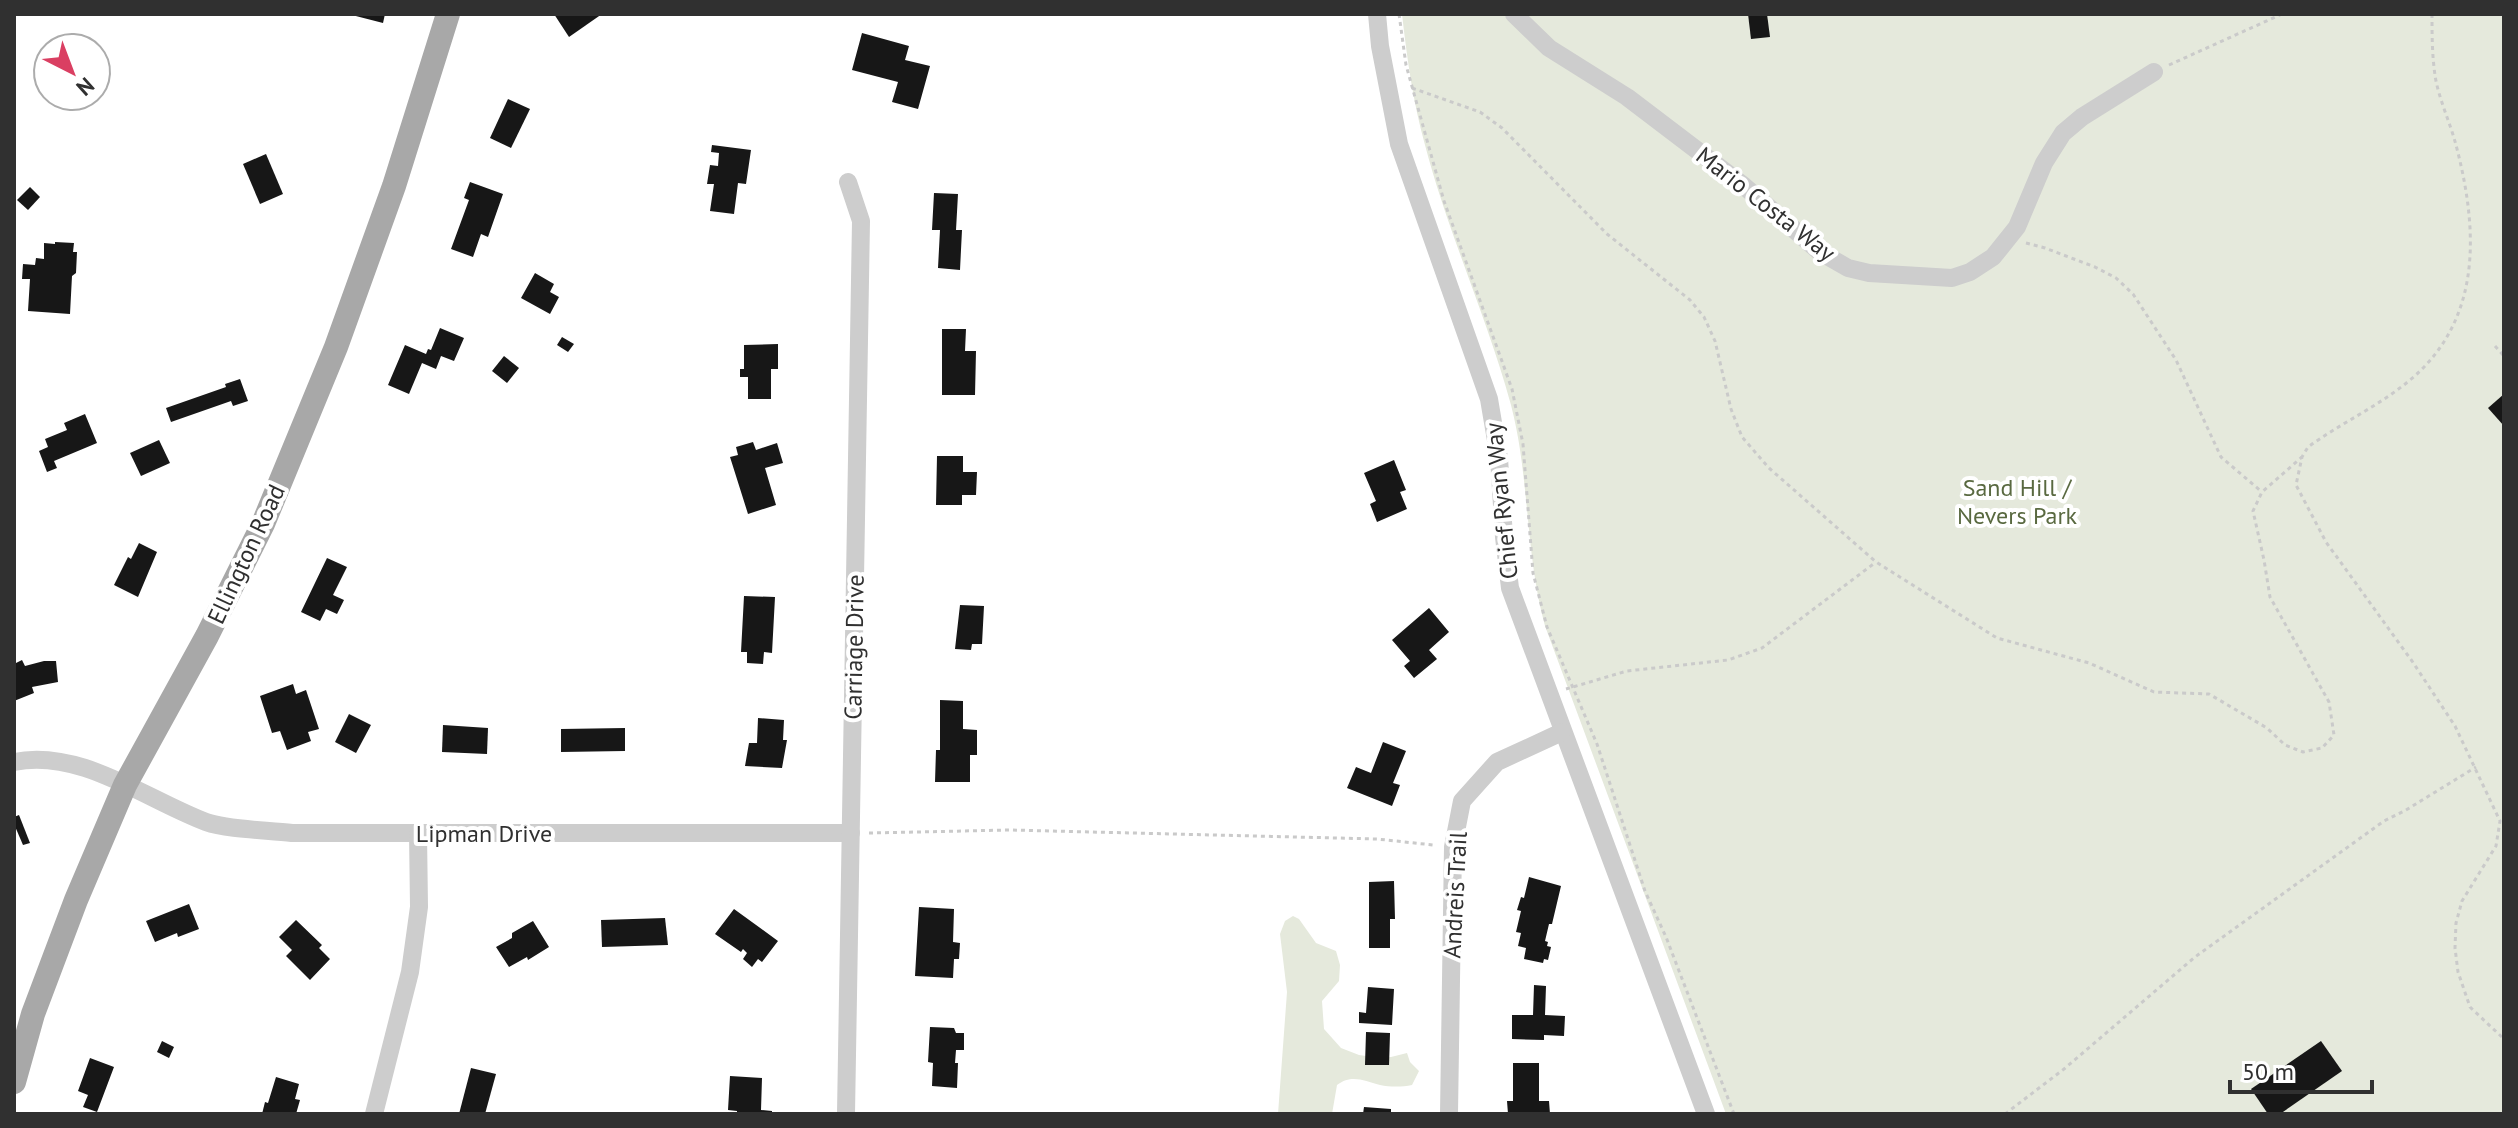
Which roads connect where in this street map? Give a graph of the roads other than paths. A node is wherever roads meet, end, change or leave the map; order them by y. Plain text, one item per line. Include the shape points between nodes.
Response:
1 (448, 14) edge
2 (1377, 14) edge
3 (1514, 14) edge
4 (2154, 72) road end
5 (848, 182) dead end
6 (1562, 732) junction
7 (14, 762) edge
8 (125, 785) junction
9 (418, 833) junction
10 (851, 833) junction
11 (14, 1082) edge
12 (374, 1114) edge
13 (846, 1114) edge
14 (1449, 1114) edge
15 (1706, 1114) edge

1 - 8 main road, Ellington Road via 336,347 263,524
2 - 6 street, Chief Ryan Way via 1399,144 1489,399 1510,588
3 - 4 street, Mario Costa Way via 1549,48 1620,92 1744,186 1820,252 1869,273 1952,278 1993,257 2017,227 2063,133
5 - 10 street, Carriage Drive via 861,221
6 - 14 street, Andreis Trail via 1497,762 1462,801 1453,847
6 - 15 street, Chief Ryan Way
7 - 8 street, Lipman Drive via 76,764
8 - 9 street, Lipman Drive via 209,823 292,833
8 - 11 main road, Ellington Road via 33,1014
9 - 10 street, Lipman Drive
9 - 12 street via 419,907 410,972
10 - 13 street, Carriage Drive

